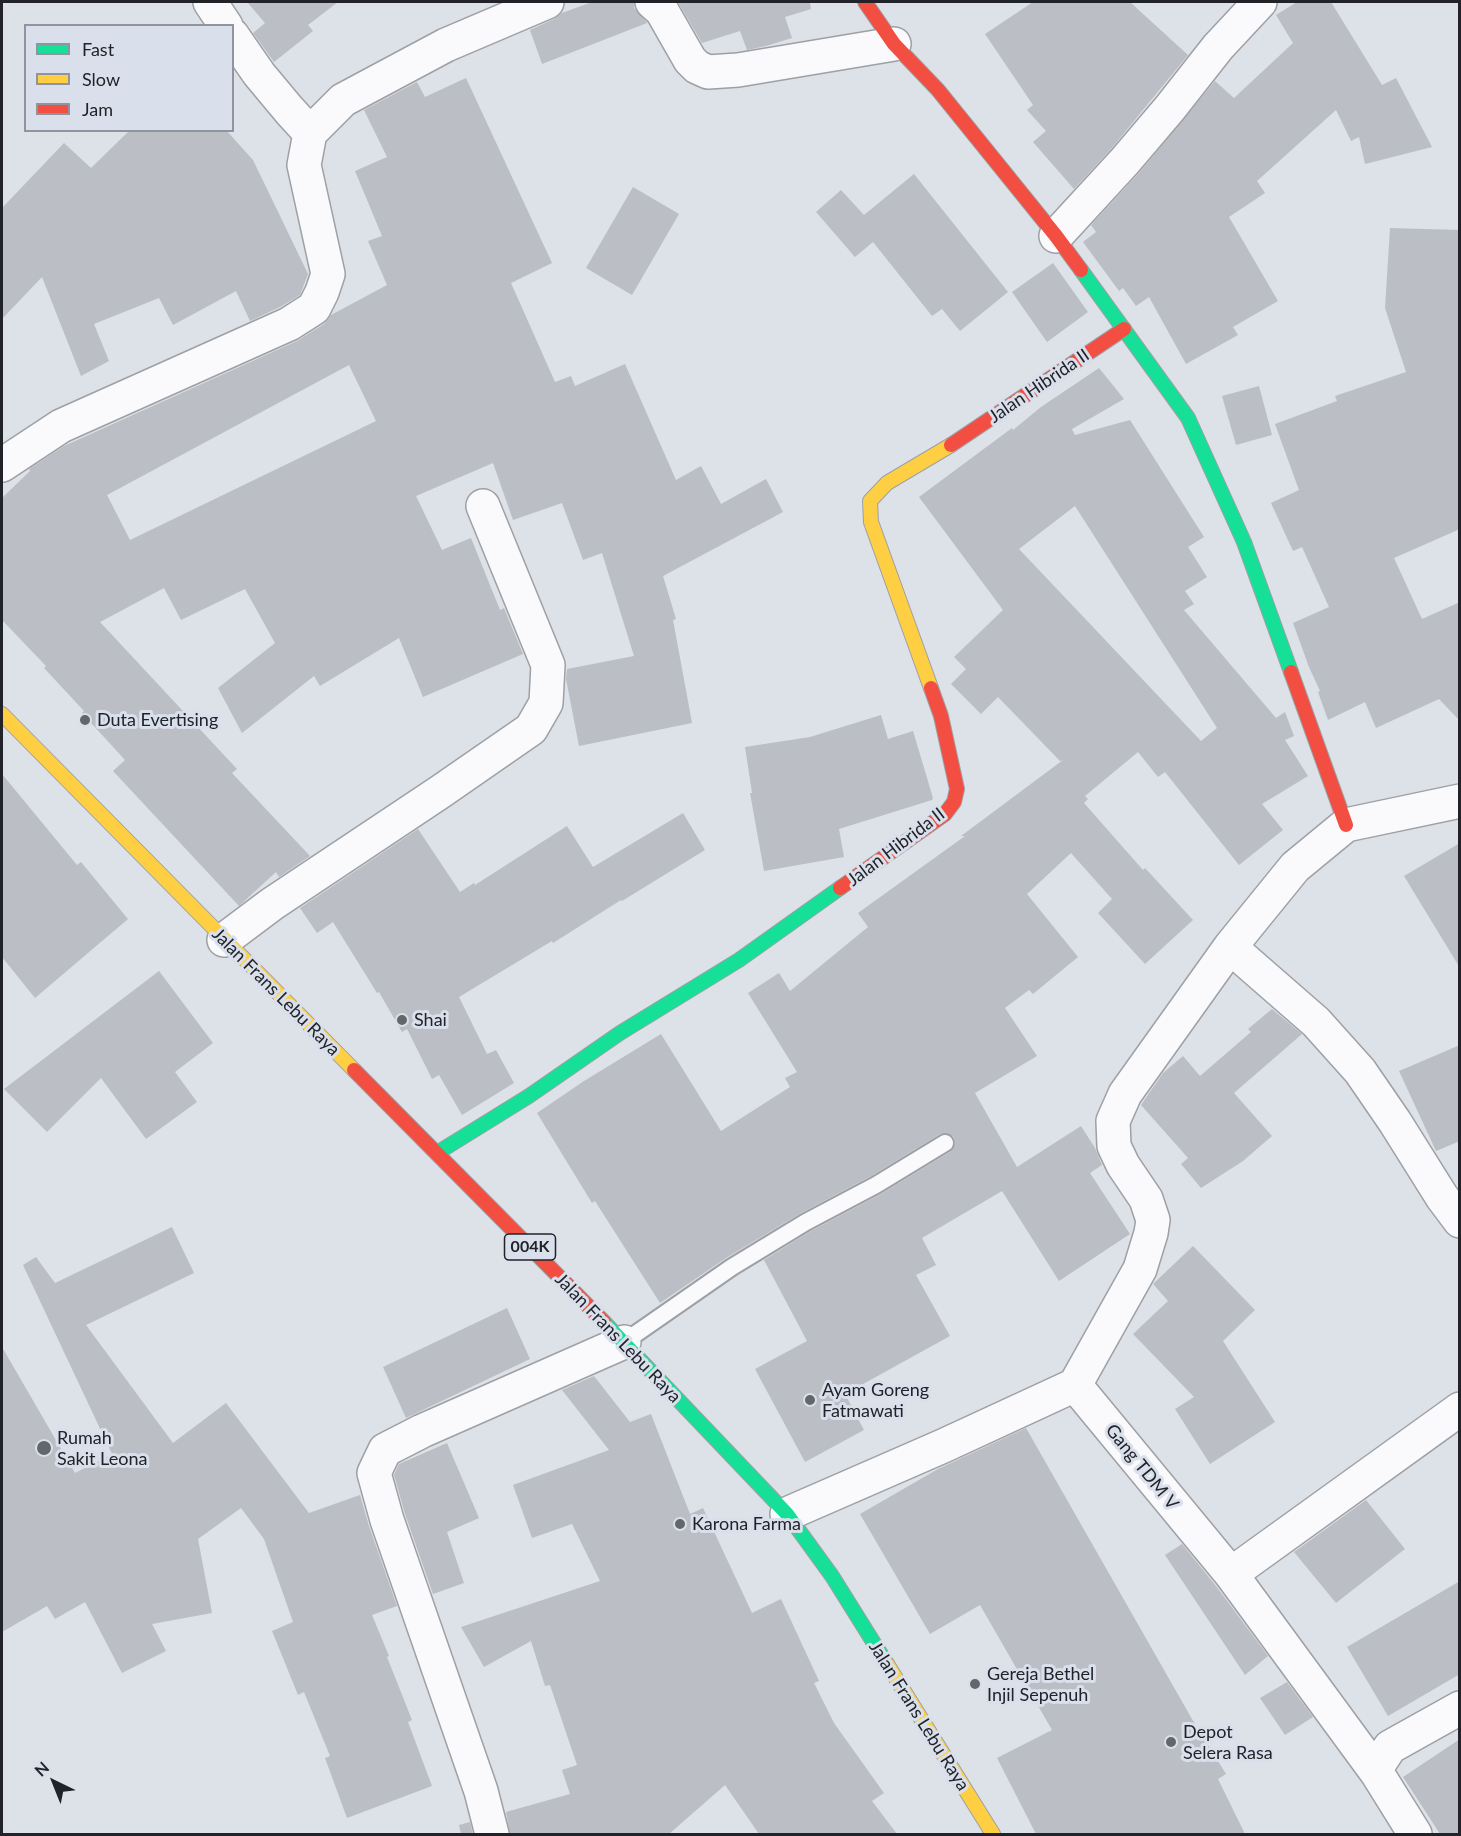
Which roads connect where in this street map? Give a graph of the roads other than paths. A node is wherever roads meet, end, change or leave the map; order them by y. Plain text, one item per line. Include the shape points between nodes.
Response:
1 (210, 2) edge
2 (547, 2) edge
3 (652, 2) edge
4 (865, 2) edge
5 (1260, 2) edge
6 (225, 24) edge
7 (234, 38) edge
8 (894, 44) junction
9 (310, 133) junction
10 (1056, 236) junction
11 (1124, 329) junction
12 (2, 465) edge
13 (483, 506) dead end
14 (2, 714) edge
15 (1460, 801) edge
16 (1346, 825) junction
17 (224, 940) junction
18 (1230, 947) junction
19 (945, 1143) dead end
20 (437, 1153) junction
21 (1460, 1221) edge
22 (624, 1342) junction
23 (1075, 1385) junction
24 (1460, 1409) edge
25 (787, 1514) junction
26 (1231, 1574) junction
27 (1460, 1708) edge
28 (1377, 1773) junction
29 (492, 1834) edge
30 (993, 1834) edge
31 (1415, 1834) edge

1 - 6 street
2 - 9 street via 446,45 343,100
3 - 8 street via 662,11 690,60 708,72
4 - 8 street
5 - 10 street
7 - 9 street via 259,74
8 - 10 street via 938,90
9 - 12 street via 304,165 328,274 314,308 289,324 61,426
10 - 11 street
11 - 16 street via 1188,418 1244,542
11 - 20 street, Jalan Hibrida II via 887,483 870,501 871,522 941,716 957,789 945,814 739,960
13 - 17 street via 548,665 546,704 531,729
14 - 17 street, Jalan Frans Lebu Raya / 004K
15 - 16 street
16 - 18 street via 1296,867
17 - 20 street, Jalan Frans Lebu Raya / 004K
18 - 21 street via 1316,1022 1360,1071
18 - 23 street via 1125,1095 1113,1121 1114,1146 1146,1199 1153,1220 1140,1269
19 - 22 lane via 732,1267
20 - 22 street, Jalan Frans Lebu Raya / 004K
22 - 25 street, Jalan Frans Lebu Raya / 004K
22 - 29 street via 385,1450 374,1473
23 - 25 street
23 - 26 street, Gang TDM V
24 - 26 street
25 - 30 street, Jalan Frans Lebu Raya / 004K via 832,1576
26 - 28 street, Gang TDM V
27 - 28 street via 1390,1747
28 - 31 street

